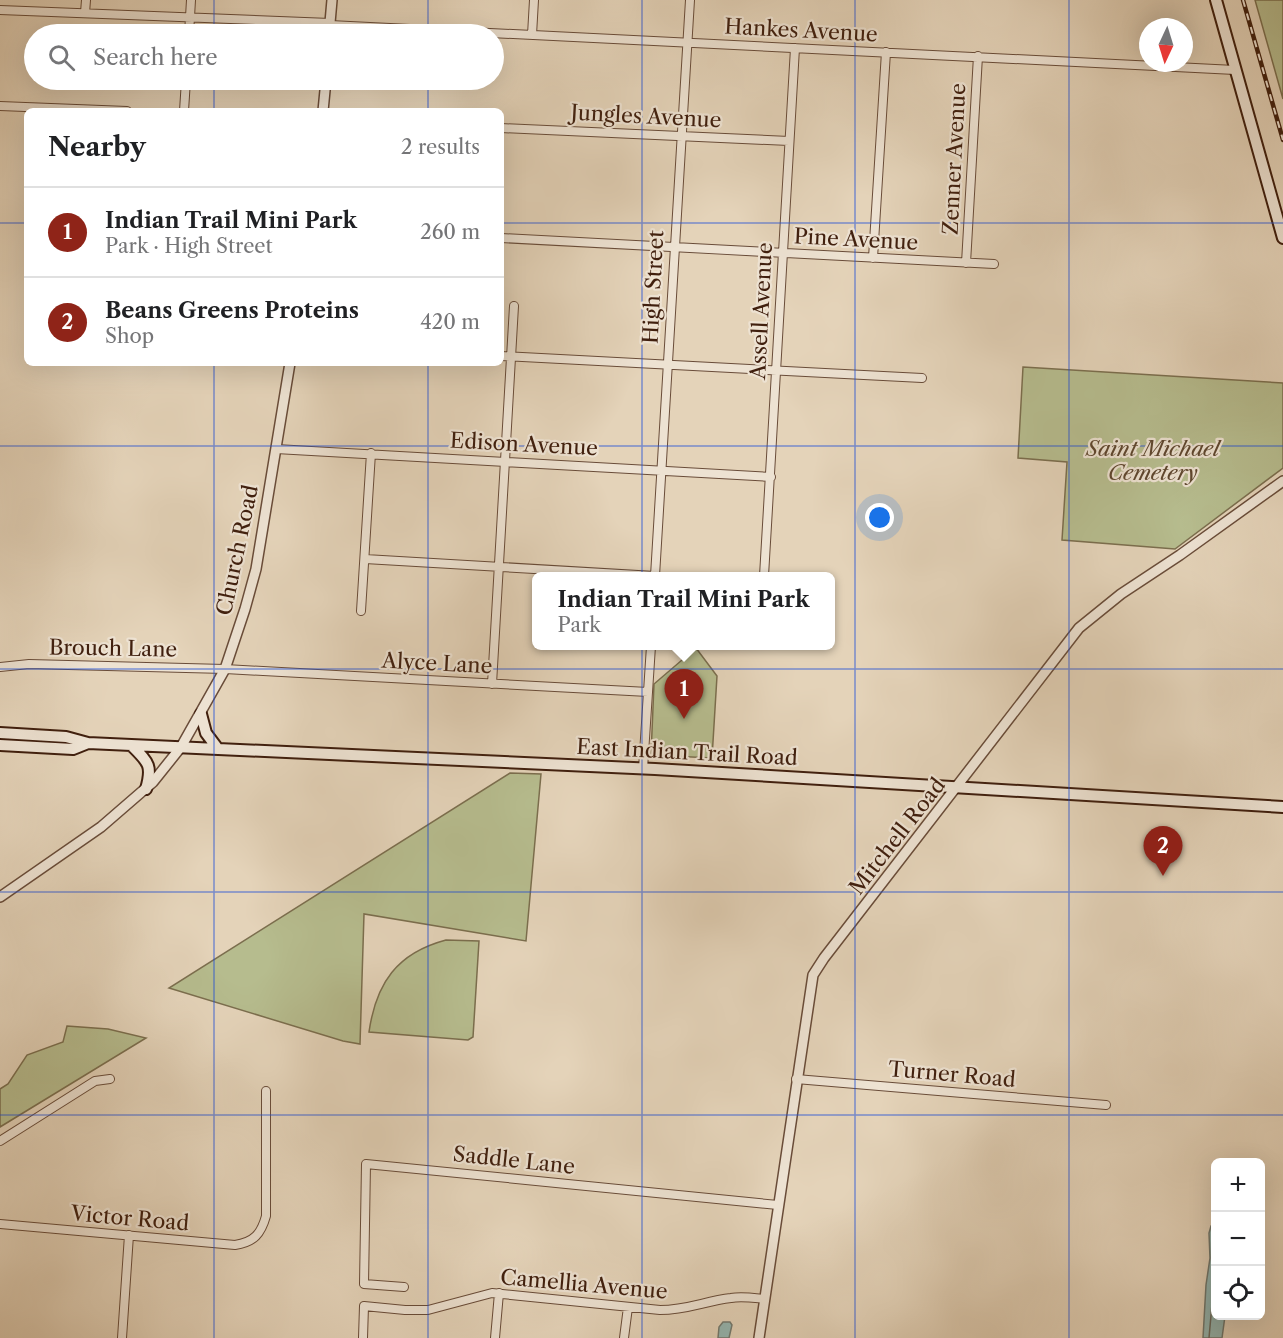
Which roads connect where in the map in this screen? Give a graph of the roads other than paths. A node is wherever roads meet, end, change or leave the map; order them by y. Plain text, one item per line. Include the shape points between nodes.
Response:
1 (86, 0) edge
2 (191, 0) edge
3 (332, 0) edge
4 (534, 0) edge
5 (690, 0) edge
6 (1216, 0) edge
7 (0, 10) edge
8 (85, 13) junction
9 (190, 18) junction
10 (190, 24) edge
11 (274, 24) edge
12 (330, 24) edge
13 (504, 34) edge
14 (532, 35) junction
15 (686, 42) junction
16 (795, 48) junction
17 (886, 52) junction
18 (978, 56) junction
19 (1235, 70) junction
20 (185, 90) edge
21 (325, 90) edge
22 (0, 106) edge
23 (51, 108) edge
24 (184, 108) edge
25 (323, 108) edge
26 (504, 128) edge
27 (681, 136) junction
28 (789, 141) junction
29 (504, 238) edge
30 (1283, 238) edge
31 (673, 247) junction
32 (782, 253) junction
33 (873, 258) junction
34 (966, 263) junction
35 (994, 264) dead end
36 (514, 306) dead end
37 (504, 356) edge
38 (511, 356) junction
39 (666, 365) junction
40 (290, 366) edge
41 (776, 370) junction
42 (922, 378) dead end
43 (276, 449) junction
44 (371, 453) junction
45 (505, 461) junction
46 (661, 471) junction
47 (771, 477) junction
48 (1283, 481) edge
49 (365, 559) junction
50 (499, 567) junction
51 (586, 572) edge
52 (655, 572) edge
53 (764, 572) edge
54 (361, 611) dead end
55 (651, 650) edge
56 (0, 667) edge
57 (225, 669) junction
58 (492, 684) junction
59 (648, 692) junction
60 (201, 714) junction
61 (0, 733) edge
62 (88, 743) junction
63 (0, 745) edge
64 (131, 745) junction
65 (181, 747) junction
66 (218, 749) junction
67 (643, 769) junction
68 (957, 788) junction
69 (146, 789) junction
70 (1283, 807) edge
71 (0, 897) edge
72 (110, 1079) dead end
73 (796, 1079) junction
74 (266, 1091) dead end
75 (1106, 1105) dead end
76 (0, 1141) edge
77 (778, 1205) junction
78 (0, 1224) edge
79 (129, 1235) junction
80 (404, 1287) dead end
81 (499, 1293) junction
82 (765, 1299) junction
83 (628, 1307) junction
84 (122, 1338) edge
85 (363, 1338) edge
86 (495, 1338) edge
87 (624, 1338) edge
88 (759, 1338) edge

1 - 8 street
2 - 9 street
3 - 12 street
4 - 14 street
5 - 15 street, High Street
6 - 19 main road
7 - 8 street, Hankes Avenue
8 - 9 street, Hankes Avenue
9 - 10 street
9 - 11 street, Hankes Avenue
13 - 14 street, Hankes Avenue
14 - 15 street, Hankes Avenue
15 - 16 street, Hankes Avenue
15 - 27 street, High Street
16 - 17 street, Hankes Avenue
16 - 28 street, Assell Avenue
17 - 18 street, Hankes Avenue
17 - 33 street
18 - 19 street, Hankes Avenue
18 - 34 street, Zenner Avenue
19 - 30 main road
20 - 24 street
21 - 25 street
22 - 23 street
26 - 27 street, Jungles Avenue
27 - 28 street, Jungles Avenue
27 - 31 street, High Street
28 - 32 street, Assell Avenue
29 - 31 street, Pine Avenue
31 - 32 street, Pine Avenue
31 - 39 street, High Street
32 - 33 street, Pine Avenue
32 - 41 street, Assell Avenue
33 - 34 street, Pine Avenue
34 - 35 street, Pine Avenue
36 - 38 street
37 - 38 street
38 - 39 street
38 - 45 street
39 - 41 street
39 - 46 street, High Street
40 - 43 street, Church Road
41 - 42 street
41 - 47 street, Assell Avenue
43 - 44 street, Edison Avenue
43 - 57 street, Church Road via 256,569
44 - 45 street, Edison Avenue
44 - 49 street
45 - 46 street, Edison Avenue
45 - 50 street
46 - 47 street, Edison Avenue
46 - 52 street, High Street
47 - 53 street, Assell Avenue
48 - 68 street, Mitchell Road via 1121,594 1079,628
49 - 50 street
49 - 54 street
50 - 51 street
50 - 58 street
55 - 59 street
56 - 57 street, Brouch Lane via 29,664
57 - 58 street, Alyce Lane
57 - 60 street, Church Road
58 - 59 street, Alyce Lane
59 - 67 street
60 - 65 street, Church Road
60 - 66 main road via 205,732
61 - 62 main road, East Indian Trail Road via 66,737
62 - 63 main road, East Indian Trail Road via 73,749
62 - 64 main road, East Indian Trail Road
64 - 65 main road, East Indian Trail Road
64 - 69 main road via 150,767
65 - 66 main road, East Indian Trail Road
65 - 69 street, Church Road
66 - 67 main road, East Indian Trail Road
67 - 68 main road, East Indian Trail Road
68 - 70 main road, East Indian Trail Road
68 - 73 street, Mitchell Road via 813,975
69 - 71 street, Church Road via 101,827
72 - 76 street via 95,1081
73 - 75 street, Turner Road
73 - 77 street, Mitchell Road
74 - 79 street, Victor Road via 266,1216 256,1238 235,1245
77 - 80 street, Saddle Lane via 366,1164 364,1284
77 - 82 street, Mitchell Road
78 - 79 street, Victor Road
79 - 84 street
81 - 83 street, Camellia Avenue
81 - 85 street, Camellia Avenue via 428,1310 364,1306
81 - 86 street
82 - 83 street, Camellia Avenue via 733,1297 675,1310
82 - 88 street, Mitchell Road
83 - 87 street

